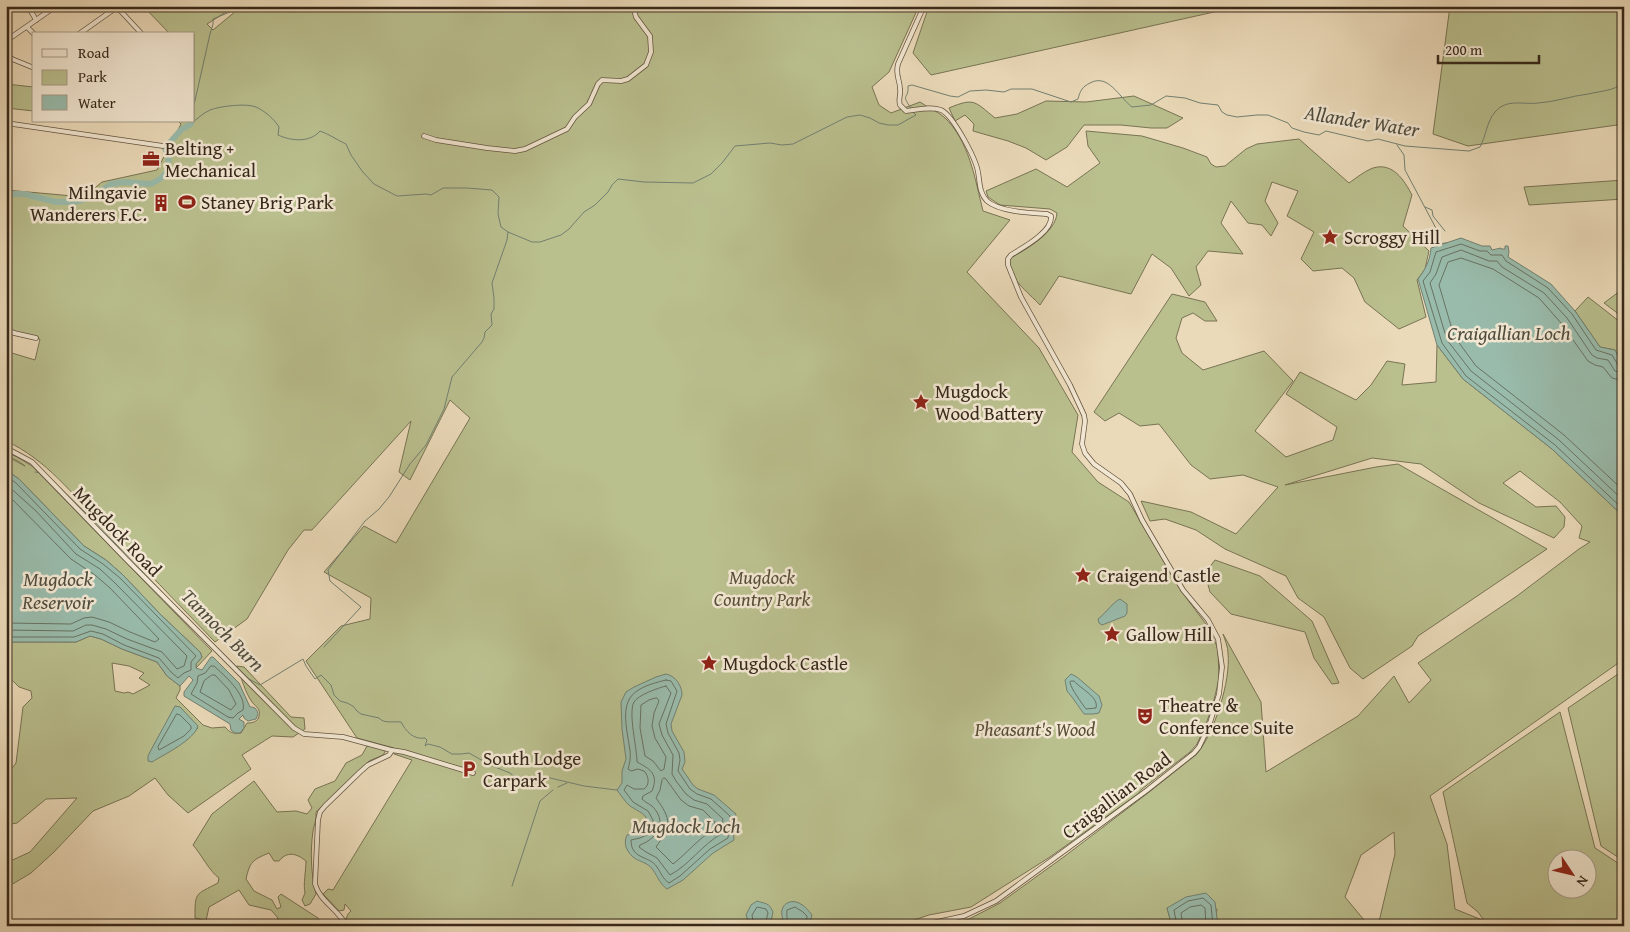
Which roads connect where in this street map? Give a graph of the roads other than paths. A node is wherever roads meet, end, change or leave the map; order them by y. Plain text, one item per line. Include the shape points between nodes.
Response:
1 (28, 6) edge
2 (56, 6) edge
3 (632, 6) edge
4 (924, 6) edge
5 (116, 7) edge
6 (36, 20) junction
7 (27, 26) junction
8 (32, 32) edge
9 (82, 32) edge
10 (142, 32) edge
11 (6, 41) edge
12 (6, 55) edge
13 (12, 59) junction
14 (6, 64) edge
15 (32, 67) edge
16 (6, 123) edge
17 (424, 136) dead end
18 (162, 146) dead end
19 (6, 328) edge
20 (36, 338) dead end
21 (6, 448) edge
22 (391, 750) junction
23 (473, 773) dead end
24 (343, 923) edge
25 (348, 926) edge
26 (919, 926) edge

1 - 6 street
2 - 6 street
3 - 17 street via 650,36 651,52 646,65 628,79 602,80 589,104 575,117 568,130 525,150 515,151
4 - 26 street, Craigallian Road via 896,72 900,105 908,111 941,110 948,116 973,155 987,200 1001,208 1050,216 1050,224 1011,255 1008,265 1085,418 1082,444 1085,453 1130,494 1183,590 1215,631 1222,667 1216,706 1204,738 1194,753 988,906 964,916
5 - 9 street
5 - 10 street
6 - 7 street
7 - 8 street
7 - 11 street
12 - 13 street
13 - 14 street
13 - 15 street
16 - 18 street
19 - 20 street
21 - 22 street, Mugdock Road via 32,462 294,728 304,734 343,737
22 - 23 street, Mugdock Road
22 - 24 street via 389,755 368,765 320,812 316,832 315,884 317,892 340,915
24 - 25 street

